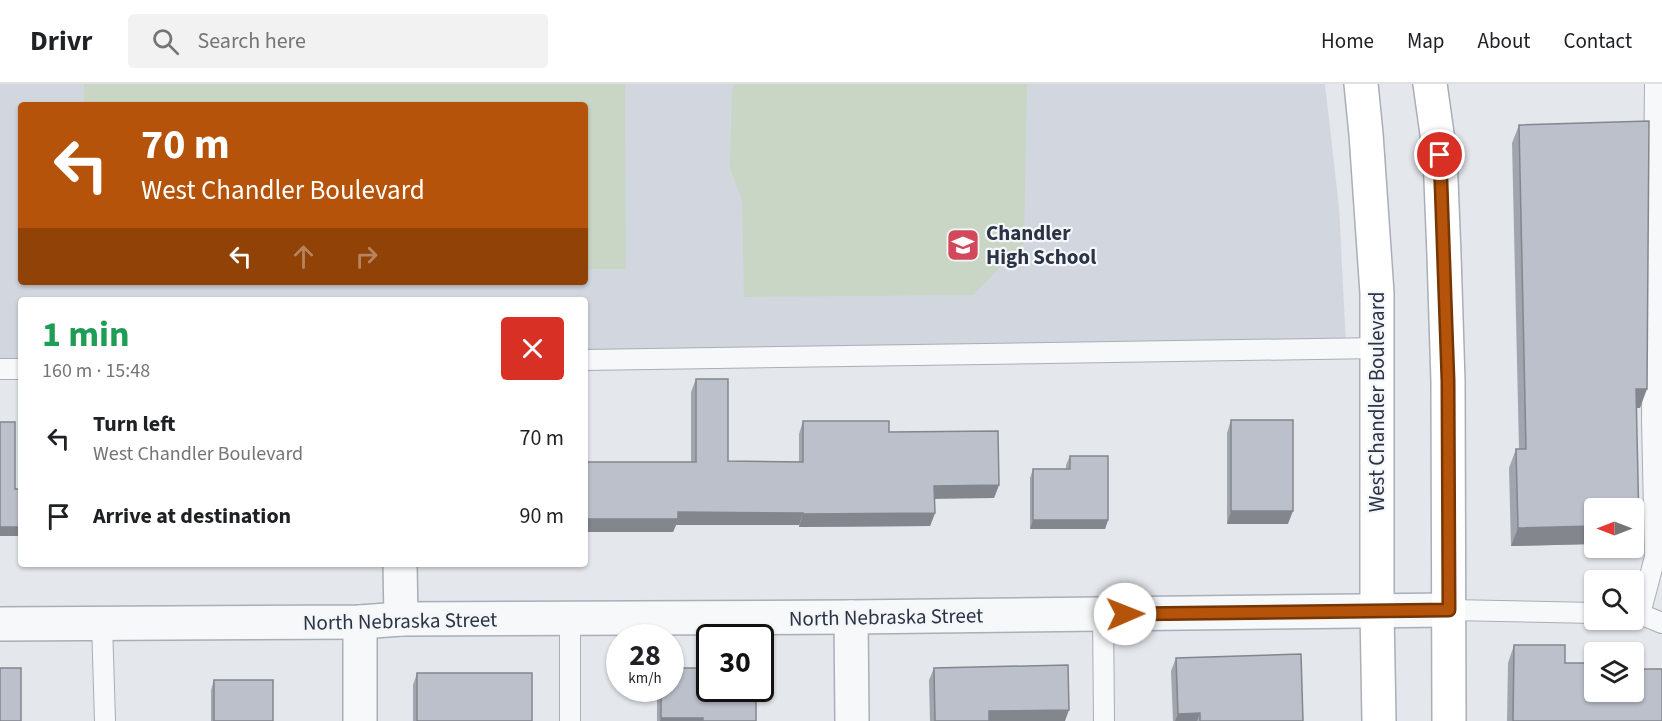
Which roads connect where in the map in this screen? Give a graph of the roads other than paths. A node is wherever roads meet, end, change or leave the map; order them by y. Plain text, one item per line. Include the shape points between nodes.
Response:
1 (1361, 84) edge
2 (1430, 84) edge
3 (1655, 84) edge
4 (1378, 348) junction
5 (588, 360) edge
6 (0, 369) edge
7 (18, 369) edge
8 (400, 567) edge
9 (1644, 592) edge
10 (1377, 610) junction
11 (1449, 610) junction
12 (1584, 613) edge
13 (1103, 614) junction
14 (851, 617) junction
15 (1644, 617) edge
16 (401, 619) junction
17 (570, 620) junction
18 (360, 622) junction
19 (102, 623) junction
20 (1662, 623) edge
21 (0, 624) edge
22 (105, 721) edge
23 (360, 721) edge
24 (570, 721) edge
25 (852, 721) edge
26 (1104, 721) edge
27 (1379, 721) edge
28 (1449, 721) edge

1 - 4 main road, West Chandler Boulevard via 1373,221
2 - 11 main road via 1440,155 1444,255
3 - 9 lane via 1655,557
4 - 5 lane
4 - 10 main road, West Chandler Boulevard
6 - 7 lane
8 - 16 street
10 - 11 street, North Nebraska Street
10 - 13 street, North Nebraska Street
10 - 27 main road, West Chandler Boulevard
11 - 12 lane
11 - 28 main road
13 - 14 street, North Nebraska Street
13 - 26 lane
14 - 17 street, North Nebraska Street
14 - 25 street
15 - 20 lane
16 - 17 street, North Nebraska Street
16 - 18 street, North Nebraska Street
17 - 24 lane
18 - 19 street, North Nebraska Street
18 - 23 street
19 - 21 street, North Nebraska Street
19 - 22 lane

